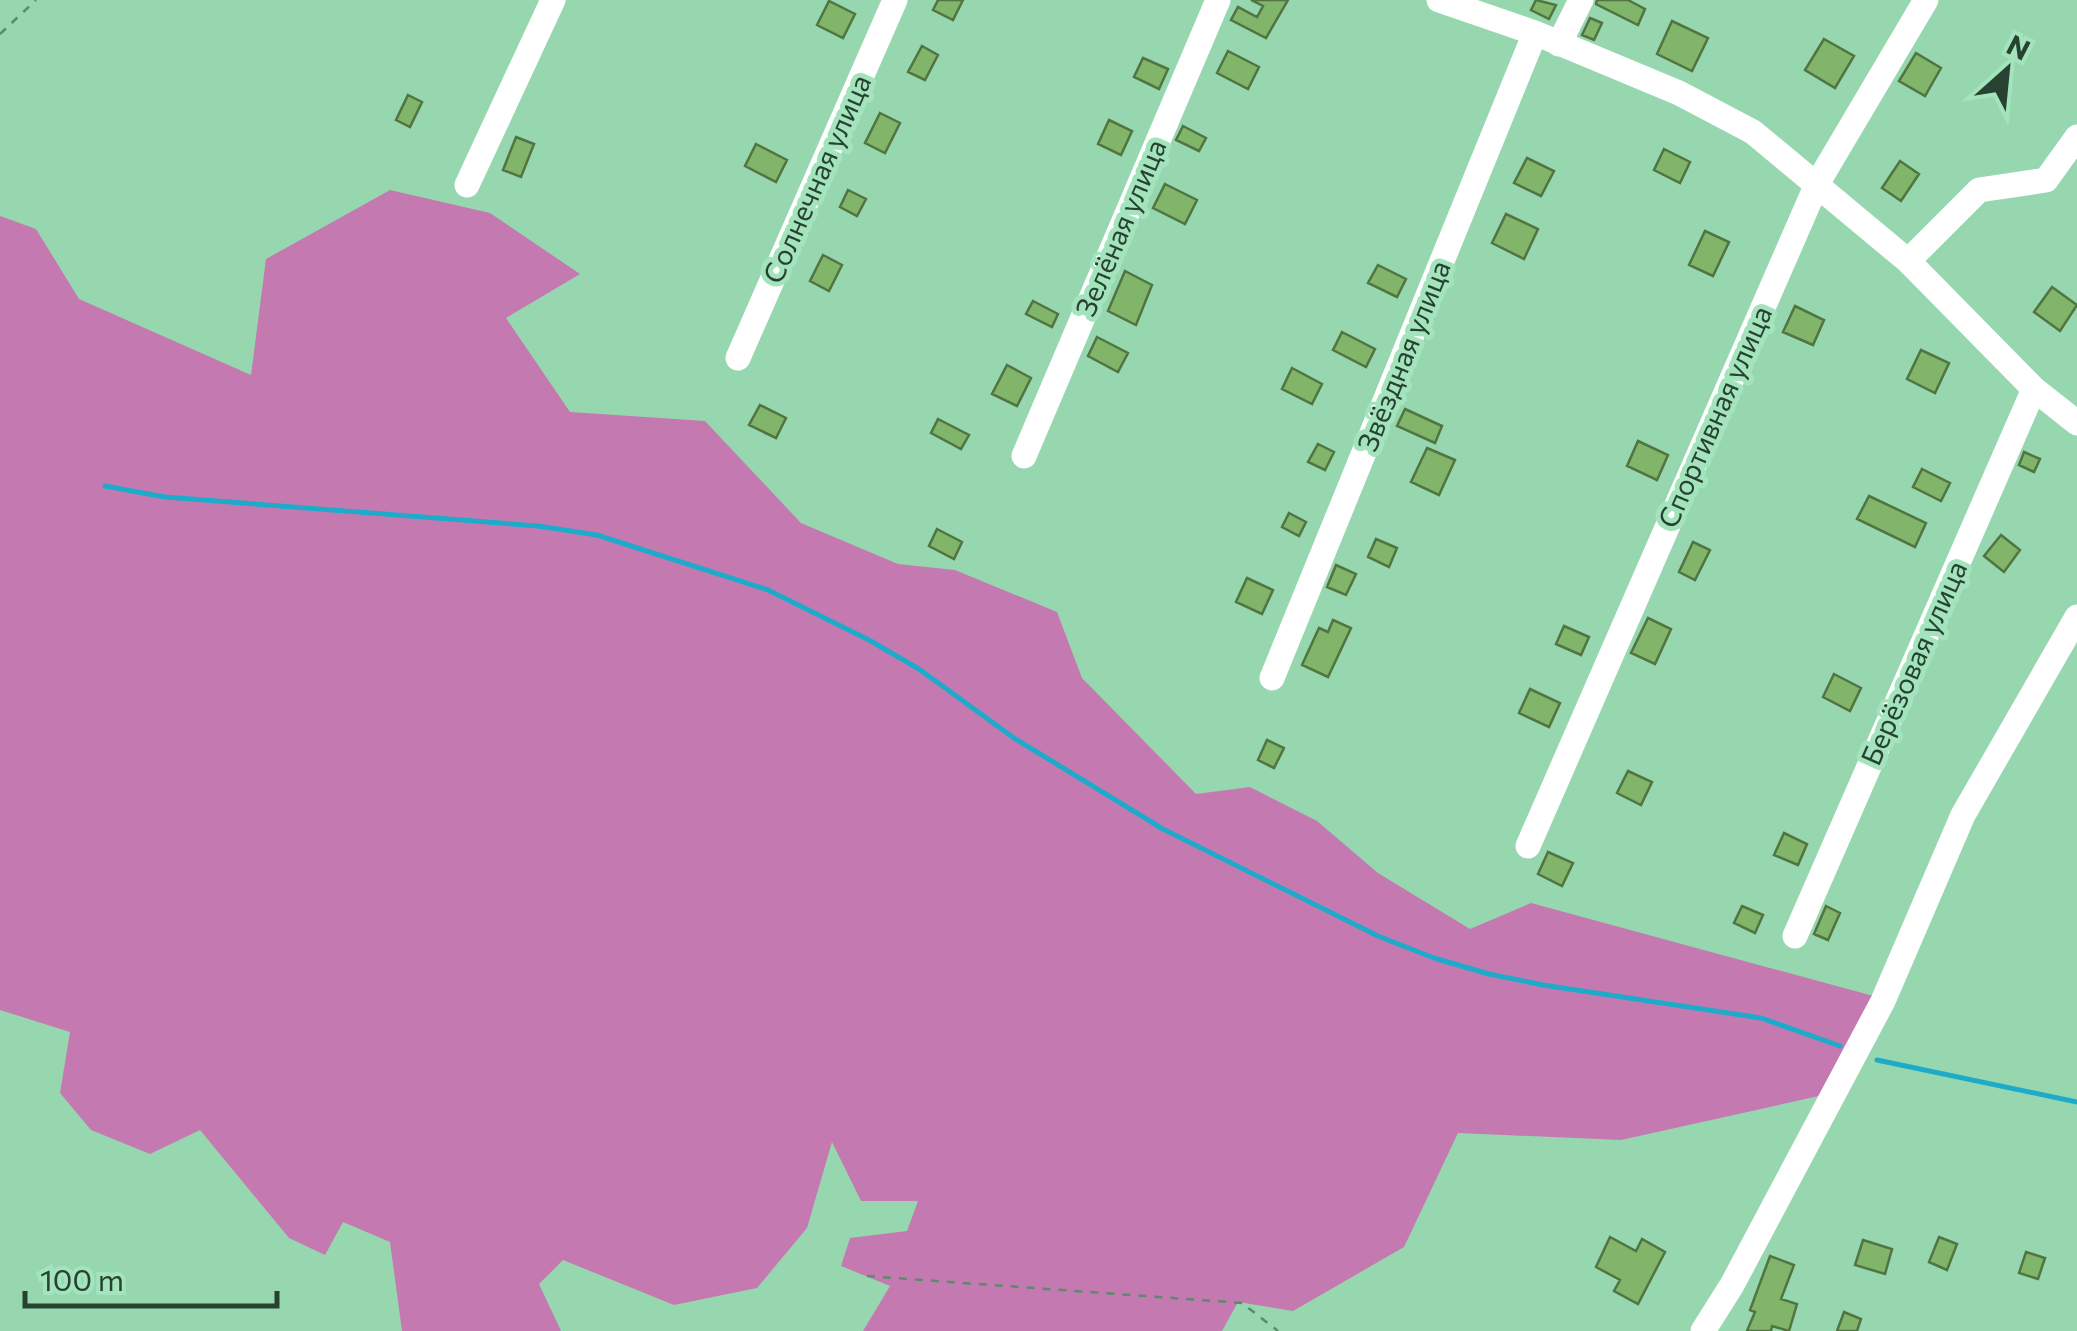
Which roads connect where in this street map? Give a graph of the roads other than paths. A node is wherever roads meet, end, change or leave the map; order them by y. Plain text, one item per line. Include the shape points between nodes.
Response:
1 (553, 0) edge
2 (896, 0) edge
3 (1218, 0) edge
4 (1439, 0) edge
5 (1581, 0) edge
6 (1926, 0) edge
7 (1547, 39) junction
8 (2077, 137) edge
9 (1817, 184) junction
10 (467, 185) dead end
11 (1908, 261) junction
12 (738, 358) dead end
13 (2034, 389) junction
14 (2077, 423) edge
15 (1024, 456) dead end
16 (2077, 617) edge
17 (1272, 678) dead end
18 (1528, 846) dead end
19 (1794, 936) dead end
20 (1703, 1331) edge

1 - 10 street
2 - 12 street, Солнечная улица
3 - 15 street, Зелёная улица
4 - 7 street
5 - 7 street, Звёздная улица
6 - 9 street, Спортивная улица
7 - 9 street via 1679,93 1753,132
7 - 17 street, Звёздная улица
8 - 11 street via 2046,180 1979,190
9 - 11 street
9 - 18 street, Спортивная улица
11 - 13 street
13 - 14 street
13 - 19 street, Берёзовая улица
16 - 20 street via 1963,816 1883,1001

